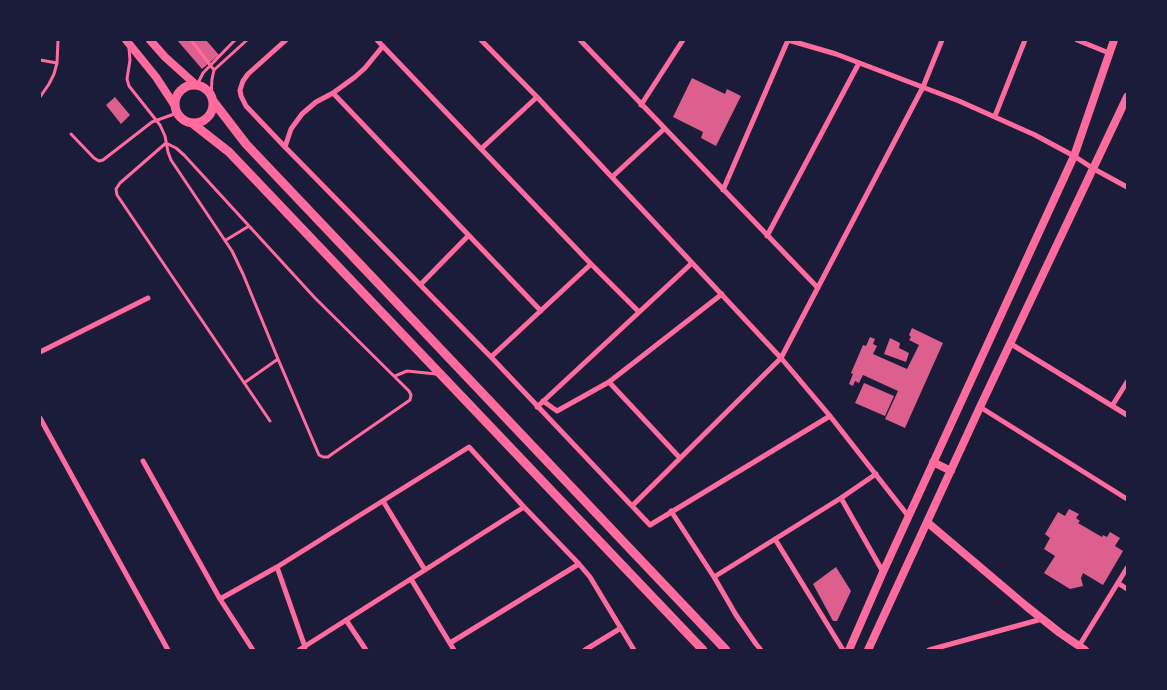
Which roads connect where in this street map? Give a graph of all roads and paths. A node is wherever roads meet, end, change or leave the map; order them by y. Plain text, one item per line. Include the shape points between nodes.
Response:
1 (58, 40) edge
2 (127, 40) edge
3 (150, 40) edge
4 (191, 40) edge
5 (235, 40) edge
6 (247, 40) edge
7 (286, 40) edge
8 (377, 40) edge
9 (481, 40) edge
10 (580, 40) edge
11 (683, 40) edge
12 (788, 40) edge
13 (942, 40) edge
14 (1025, 40) edge
15 (1077, 40) edge
16 (1114, 40) edge
17 (383, 46) junction
18 (1109, 53) junction
19 (40, 60) edge
20 (57, 63) junction
21 (859, 63) junction
22 (210, 64) junction
23 (214, 70) junction
24 (196, 85) junction
25 (923, 87) junction
26 (333, 93) junction
27 (40, 97) edge
28 (537, 97) junction
29 (1127, 98) edge
30 (212, 99) junction
31 (641, 104) junction
32 (176, 110) junction
33 (995, 116) junction
34 (156, 119) junction
35 (192, 123) junction
36 (664, 128) junction
37 (71, 134) dead end
38 (166, 143) junction
39 (285, 147) junction
40 (481, 149) junction
41 (1074, 156) junction
42 (1094, 169) junction
43 (612, 176) junction
44 (1127, 187) edge
45 (724, 190) junction
46 (249, 226) junction
47 (468, 236) junction
48 (767, 236) junction
49 (226, 240) junction
50 (692, 263) junction
51 (591, 264) junction
52 (421, 284) junction
53 (818, 288) junction
54 (722, 294) junction
55 (148, 298) dead end
56 (541, 310) junction
57 (639, 312) junction
58 (1011, 344) junction
59 (40, 352) edge
60 (491, 357) junction
61 (782, 358) junction
62 (278, 359) junction
63 (440, 374) junction
64 (395, 376) junction
65 (609, 382) junction
66 (1127, 382) edge
67 (244, 383) junction
68 (543, 401) junction
69 (1112, 406) junction
70 (537, 407) junction
71 (980, 407) junction
72 (1127, 415) edge
73 (830, 416) junction
74 (40, 418) edge
75 (270, 421) dead end
76 (680, 458) junction
77 (143, 461) dead end
78 (933, 462) junction
79 (951, 471) junction
80 (876, 474) junction
81 (840, 498) junction
82 (1127, 499) edge
83 (382, 501) junction
84 (632, 506) junction
85 (524, 507) junction
86 (671, 511) junction
87 (909, 517) junction
88 (927, 522) junction
89 (776, 539) junction
90 (579, 564) junction
91 (277, 567) junction
92 (1127, 568) edge
93 (425, 570) junction
94 (883, 572) junction
95 (714, 577) junction
96 (411, 579) junction
97 (1118, 583) junction
98 (1127, 589) edge
99 (220, 599) junction
100 (1042, 619) junction
101 (346, 620) junction
102 (621, 628) junction
103 (450, 643) junction
104 (955, 643) junction
105 (302, 648) edge
106 (1082, 648) edge
107 (168, 650) edge
108 (253, 650) edge
109 (366, 650) edge
110 (454, 650) edge
111 (585, 650) edge
112 (634, 650) edge
113 (703, 650) edge
114 (726, 650) edge
115 (761, 650) edge
116 (843, 650) edge
117 (849, 650) edge
118 (868, 650) edge
119 (929, 650) edge
120 (957, 650) edge

1 - 20 lane
2 - 32 street via 156,77
2 - 34 lane via 129,86
3 - 24 street
4 - 22 lane
5 - 22 lane
6 - 23 lane
7 - 39 street via 245,77 240,90 246,106
8 - 17 street
9 - 28 street
10 - 31 street
11 - 31 street
12 - 21 street
12 - 45 street
13 - 25 street
14 - 33 street
15 - 18 street
16 - 18 street
17 - 26 street via 365,68
17 - 40 street
18 - 41 street
19 - 20 lane
20 - 27 lane
21 - 25 street
21 - 48 street
22 - 23 lane
22 - 24 lane
23 - 30 lane
24 - 30 main road via 205,88
24 - 32 main road via 181,89 176,97
25 - 33 street
25 - 53 street
26 - 39 street via 302,114 291,129
26 - 47 street
28 - 40 street
28 - 43 street
29 - 42 street
30 - 35 main road via 208,117
30 - 114 main road via 246,144
31 - 36 street
32 - 34 lane
32 - 35 main road via 181,118
33 - 41 street
34 - 37 lane via 100,161
34 - 38 lane
35 - 63 main road via 229,152
36 - 43 street
36 - 45 street
38 - 46 lane via 184,155
38 - 49 lane via 171,160
38 - 67 lane via 120,183 117,195
39 - 52 street
40 - 51 street
41 - 42 street
41 - 78 street
42 - 44 street
42 - 58 street
43 - 50 street
45 - 48 street
46 - 49 lane
46 - 64 lane via 314,298
47 - 52 street
47 - 56 street
48 - 53 street
49 - 62 lane via 241,268
50 - 54 street
50 - 57 street
51 - 56 street
51 - 57 street
52 - 60 street
53 - 61 street
54 - 61 street
54 - 65 street
55 - 59 street
56 - 60 street
57 - 68 street
58 - 69 street
58 - 71 street
60 - 70 street
61 - 73 street
61 - 76 street
62 - 64 lane via 317,450 323,457 410,400 411,393
62 - 67 lane
63 - 64 lane via 408,371
63 - 113 main road
65 - 68 street via 557,411
65 - 76 street
66 - 69 street
67 - 75 lane
68 - 70 street
69 - 72 street
70 - 84 street
71 - 79 street
71 - 82 street
73 - 80 street
73 - 86 street
74 - 107 street
76 - 84 street
77 - 99 street
78 - 79 street
78 - 87 street
79 - 88 street
80 - 81 street
80 - 87 street
81 - 89 street
81 - 94 street
83 - 85 street via 469,447
83 - 91 street
83 - 93 street
84 - 86 street via 650,525
85 - 90 street
85 - 93 street
86 - 95 street
87 - 94 street
88 - 100 street
88 - 118 street
89 - 95 street
89 - 116 street
90 - 102 street
90 - 103 street
91 - 99 street
91 - 105 street
92 - 97 street
93 - 96 street
94 - 117 street
95 - 115 street
96 - 101 street
96 - 103 street
97 - 98 street
97 - 106 street
99 - 108 street
100 - 104 street
100 - 106 street
101 - 105 street
101 - 109 street
102 - 111 street
102 - 112 street
103 - 110 street
104 - 119 street
104 - 120 street

